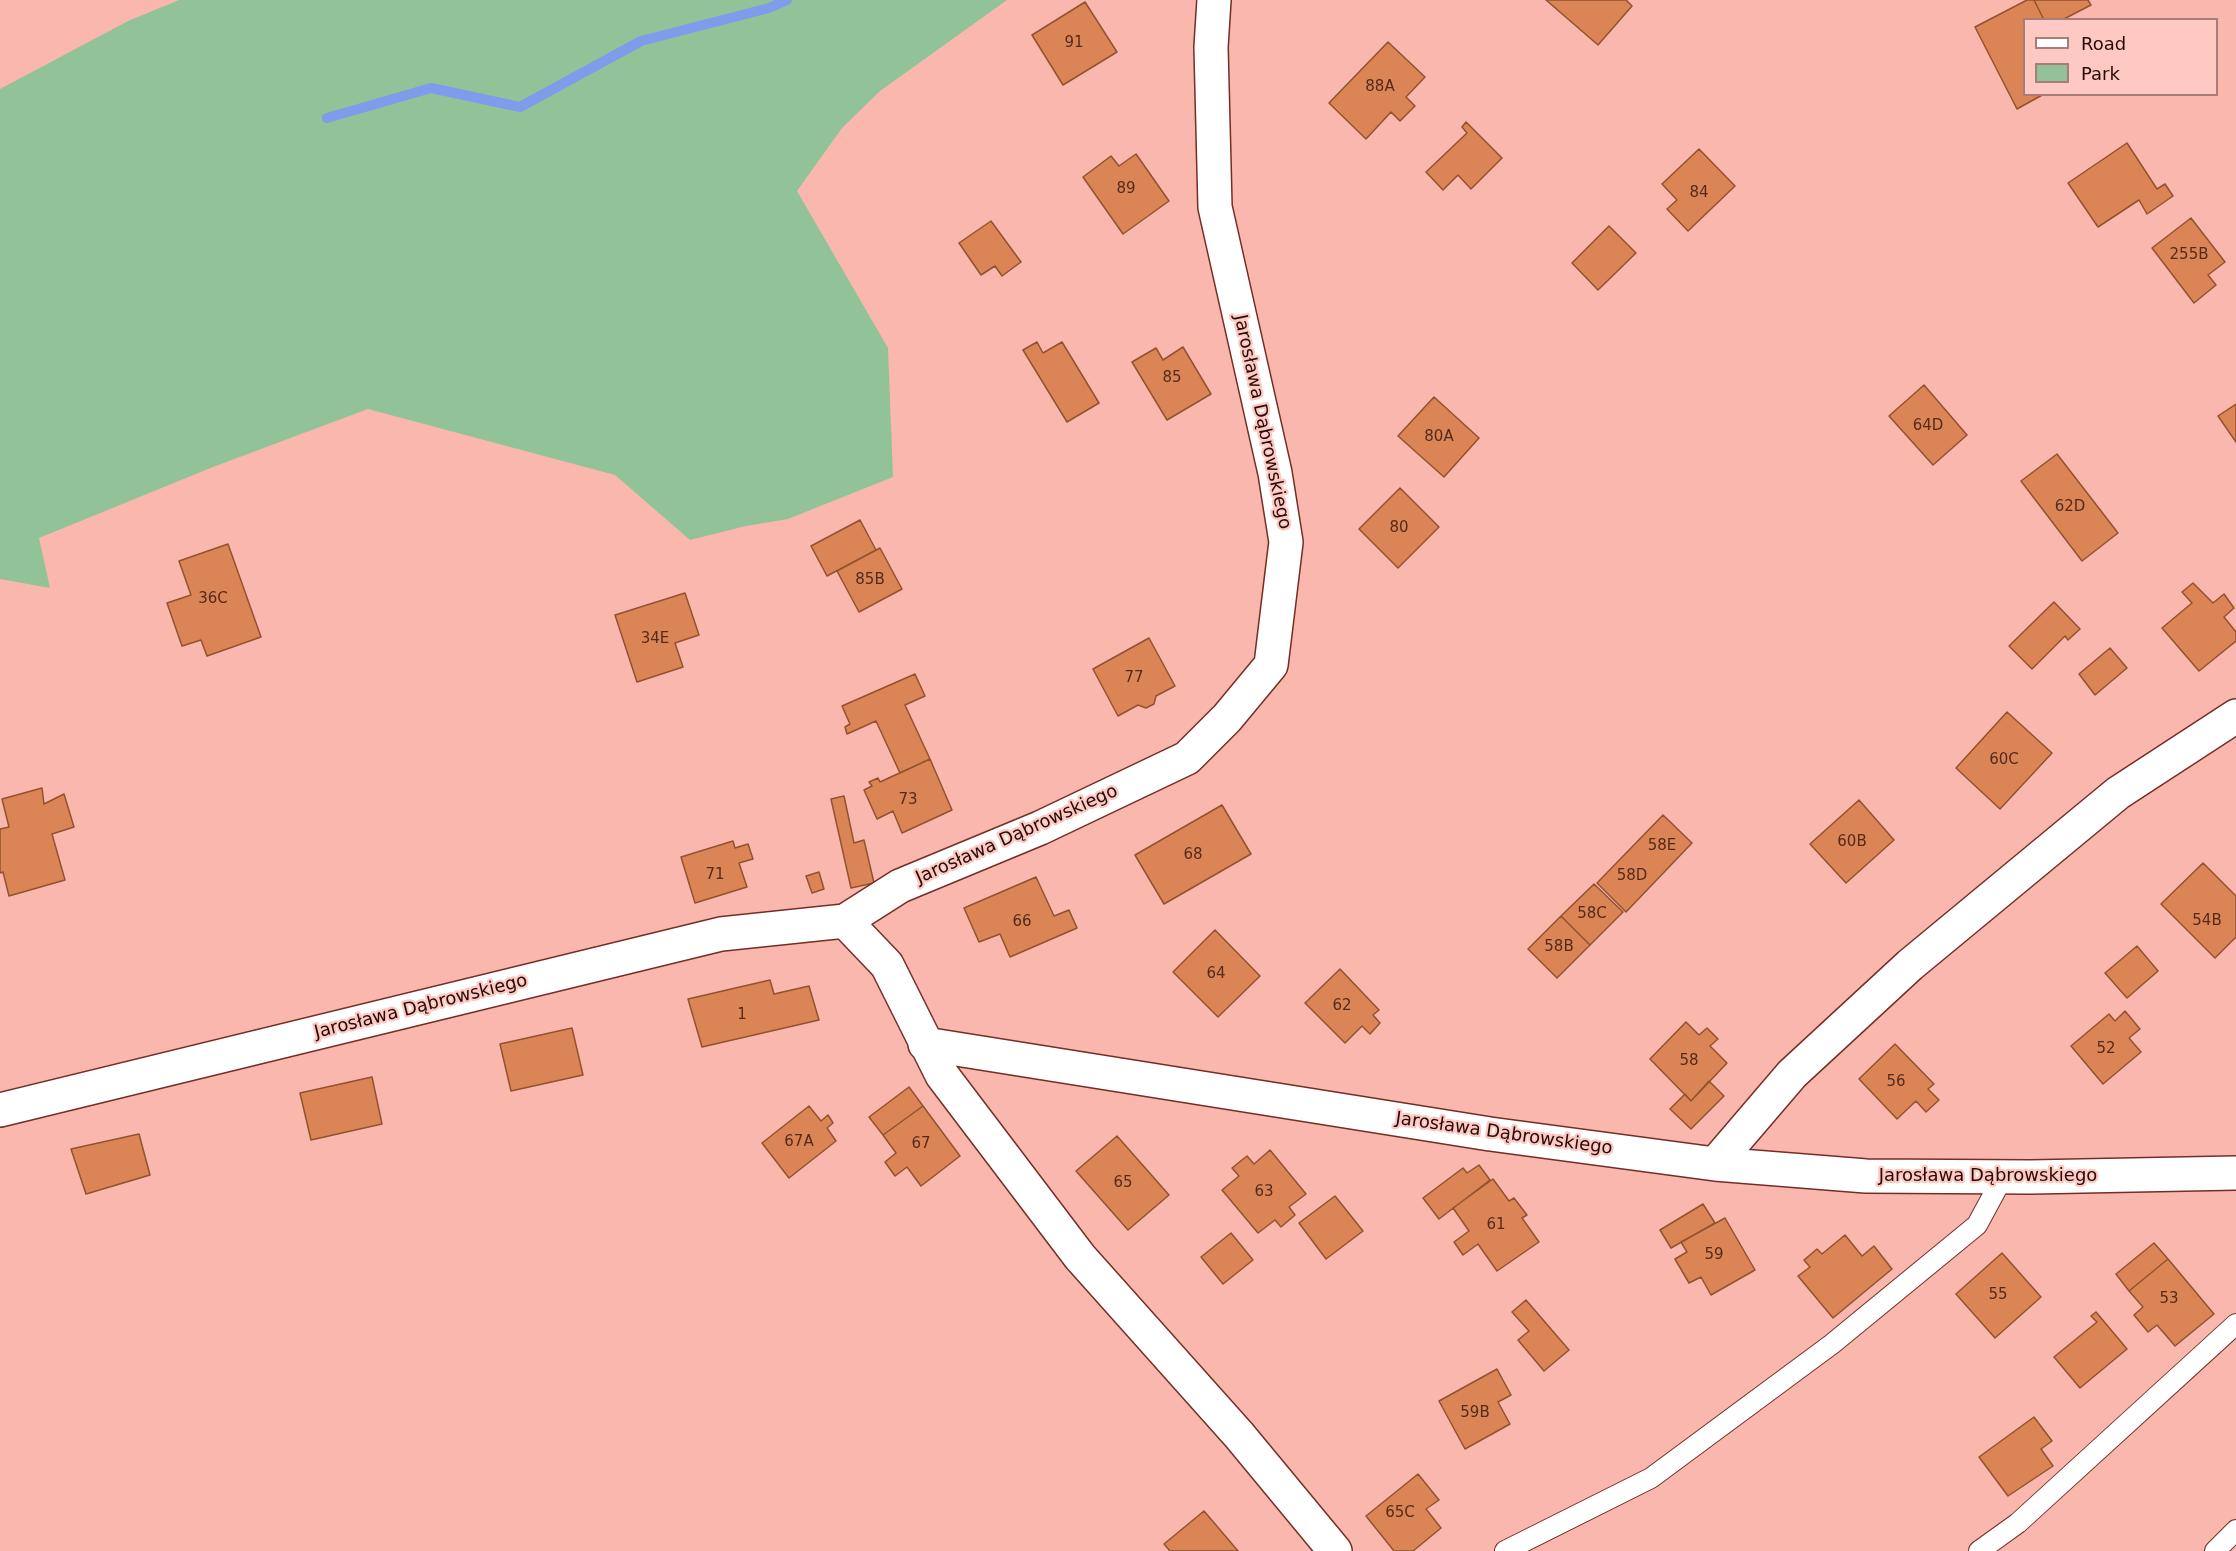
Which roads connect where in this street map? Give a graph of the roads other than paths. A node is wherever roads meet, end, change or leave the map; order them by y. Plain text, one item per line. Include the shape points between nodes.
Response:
1 (1214, 0) edge
2 (2236, 716) edge
3 (845, 921) junction
4 (925, 1044) junction
5 (0, 1110) edge
6 (1715, 1164) junction
7 (2236, 1173) edge
8 (2003, 1177) junction
9 (2236, 1324) edge
10 (2236, 1530) edge
11 (1335, 1551) edge
12 (1505, 1551) edge
13 (1979, 1551) edge
14 (2215, 1551) edge

1 - 3 street, Jarosława Dąbrowskiego via 1211,47 1215,207 1275,474 1286,542 1271,665 1187,758 1040,828 900,886
2 - 6 street via 2118,793 1910,965 1791,1074
3 - 4 street via 887,965
3 - 5 street, Jarosława Dąbrowskiego via 721,934
4 - 6 street, Jarosława Dąbrowskiego via 1490,1134
4 - 11 street via 942,1075 1080,1257 1239,1435
6 - 8 street, Jarosława Dąbrowskiego via 1866,1176
7 - 8 street, Jarosława Dąbrowskiego
8 - 12 lane via 1977,1225 1832,1344 1651,1478
9 - 13 lane via 2018,1523
10 - 14 lane

